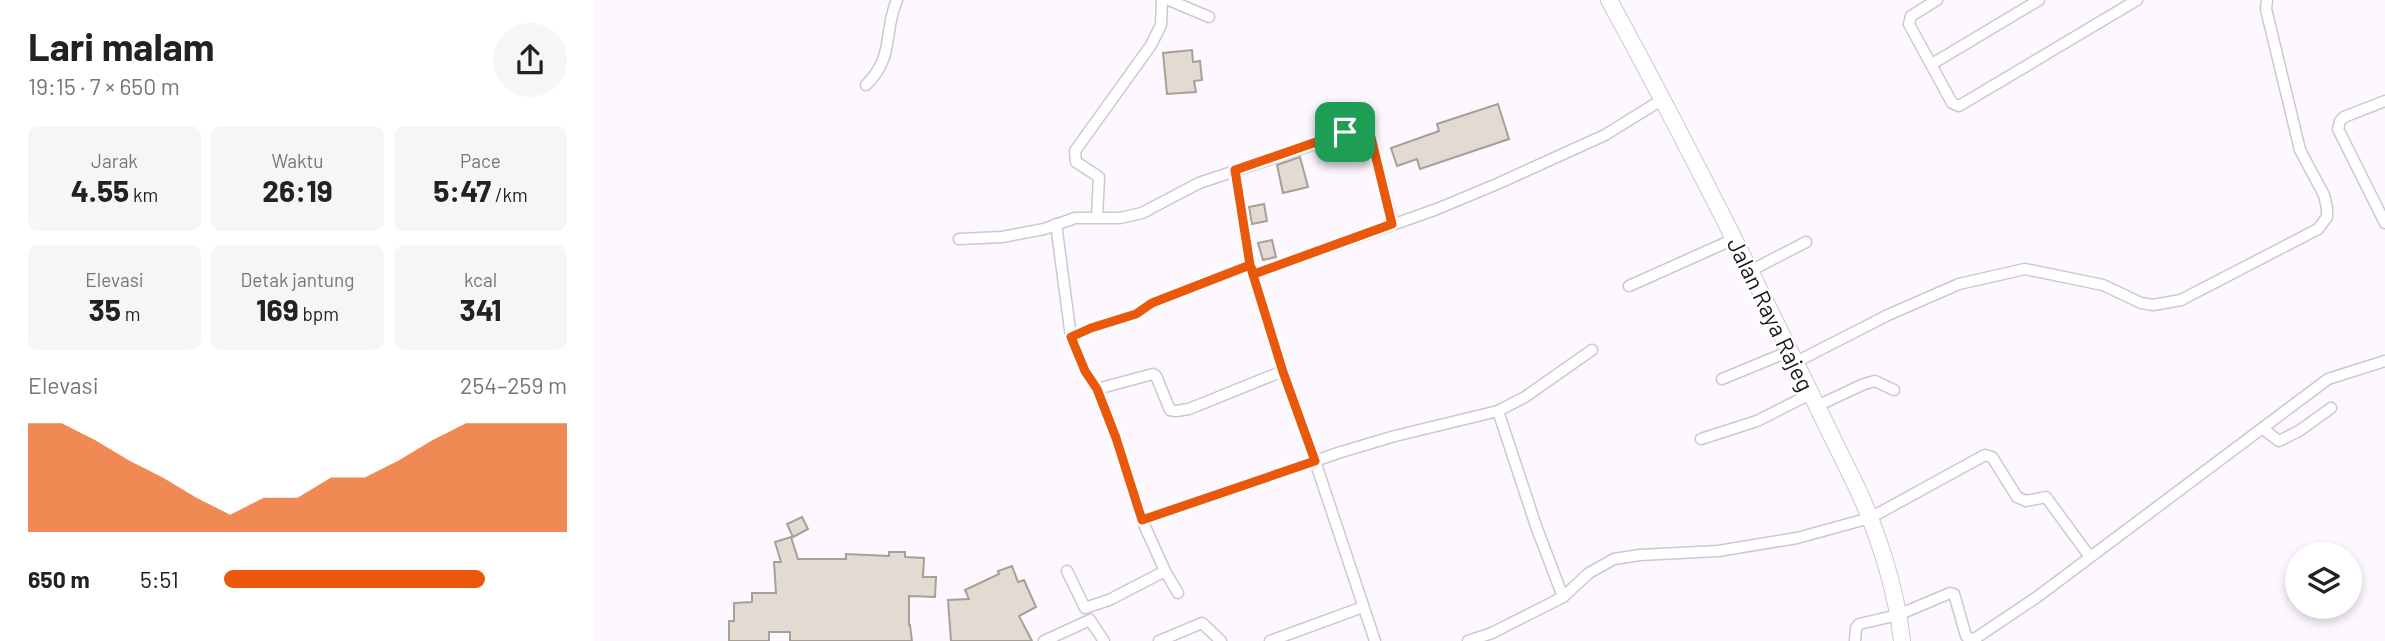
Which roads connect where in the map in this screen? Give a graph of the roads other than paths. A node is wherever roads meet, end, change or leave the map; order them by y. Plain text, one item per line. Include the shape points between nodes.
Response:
1 (897, 0) edge
2 (1162, 0) edge
3 (1168, 0) edge
4 (1609, 0) edge
5 (1937, 0) edge
6 (2039, 0) edge
7 (2110, 0) edge
8 (2137, 0) edge
9 (2267, 0) edge
10 (2118, 11) junction
11 (1209, 17) dead end
12 (1932, 64) junction
13 (866, 85) dead end
14 (1664, 99) junction
15 (2385, 101) edge
16 (1235, 170) junction
17 (1097, 217) junction
18 (2385, 223) edge
19 (1056, 224) junction
20 (1392, 224) junction
21 (959, 239) dead end
22 (1734, 239) junction
23 (1806, 242) dead end
24 (1252, 270) junction
25 (1752, 271) junction
26 (1629, 286) dead end
27 (1071, 337) junction
28 (1592, 350) dead end
29 (1793, 356) junction
30 (2385, 361) edge
31 (1283, 372) junction
32 (1722, 379) dead end
33 (1097, 389) junction
34 (1894, 390) dead end
35 (1814, 400) junction
36 (2331, 408) dead end
37 (1498, 411) junction
38 (2263, 429) junction
39 (1701, 439) dead end
40 (1315, 461) junction
41 (1870, 518) junction
42 (1142, 520) junction
43 (2090, 557) junction
44 (1067, 571) dead end
45 (1165, 571) junction
46 (1178, 593) dead end
47 (1563, 597) junction
48 (1363, 607) junction
49 (1085, 608) junction
50 (1898, 615) junction
51 (1090, 620) junction
52 (1044, 641) edge
53 (1104, 641) edge
54 (1159, 641) edge
55 (1221, 641) edge
56 (1270, 641) edge
57 (1375, 641) edge
58 (1468, 641) edge
59 (1855, 641) edge
60 (1902, 641) edge

1 - 13 street via 884,62
2 - 17 street via 1161,25 1151,45 1075,151 1076,162 1099,177
3 - 11 street
4 - 14 main road, Jalan Raya Rajeg
5 - 12 street via 1909,20
6 - 12 street
7 - 10 street
8 - 10 street
9 - 29 street via 2300,150 2327,208 2327,217 2318,229 2172,303 2141,303 2103,285 2025,269 1959,284
10 - 12 street via 1959,106 1952,103
14 - 20 street via 1605,135 1497,184
14 - 22 main road, Jalan Raya Rajeg
15 - 18 street via 2344,117 2338,129
16 - 17 street via 1142,213
16 - 20 street via 1368,127
16 - 24 street
17 - 19 street
19 - 21 street via 1002,237
19 - 27 street
20 - 24 street
22 - 25 main road, Jalan Raya Rajeg
22 - 26 street
23 - 25 street
24 - 27 street via 1152,303 1136,314
24 - 31 street
25 - 29 main road, Jalan Raya Rajeg
27 - 33 street
28 - 37 street
29 - 32 street
29 - 35 main road, Jalan Raya Rajeg
30 - 38 street via 2328,379
31 - 33 street via 1176,411 1170,410 1153,374
31 - 40 street
33 - 42 street
34 - 35 street via 1875,382
35 - 39 street
35 - 41 main road, Jalan Raya Rajeg
36 - 38 street via 2279,441
37 - 40 street
37 - 47 street
38 - 43 street
40 - 42 street
40 - 48 street
41 - 43 street via 1989,455 2017,498 2046,498
41 - 47 street via 1797,538 1718,551 1614,559 1589,573
41 - 50 main road, Jalan Raya Rajeg
42 - 45 street
43 - 50 street via 1976,638 1966,636 1954,594
44 - 49 street
45 - 46 street
45 - 49 street
47 - 58 street
48 - 56 street
48 - 57 street
49 - 51 street
50 - 59 street via 1859,624
50 - 60 main road, Jalan Raya Rajeg
51 - 52 street
51 - 53 street
54 - 55 street via 1202,623

